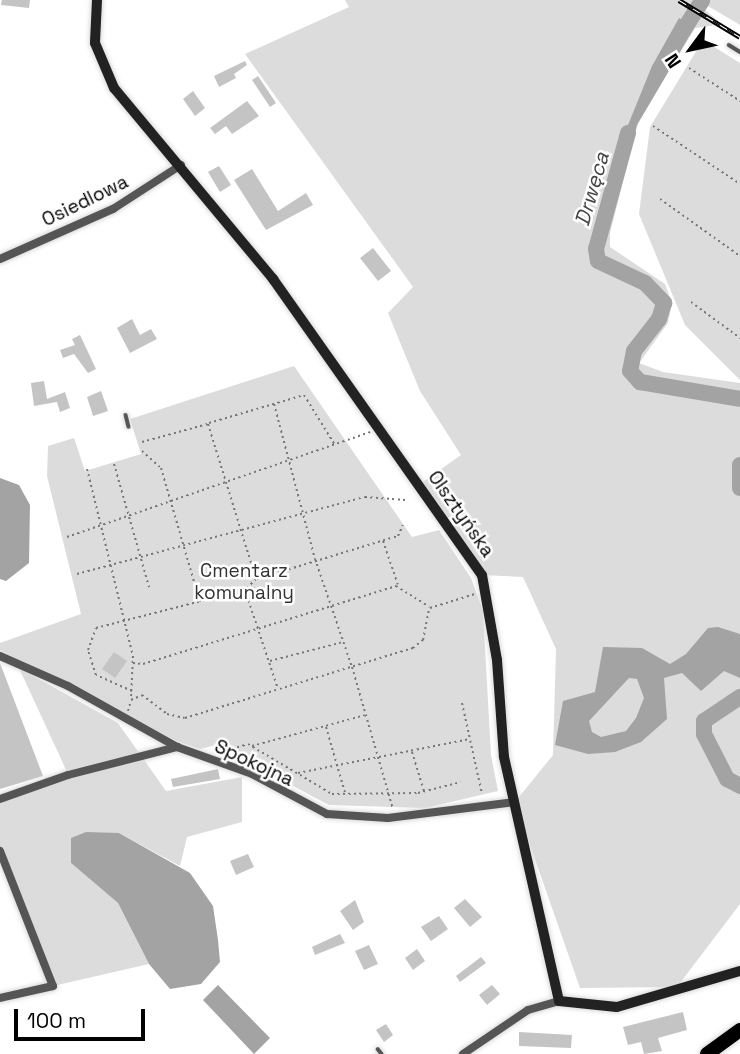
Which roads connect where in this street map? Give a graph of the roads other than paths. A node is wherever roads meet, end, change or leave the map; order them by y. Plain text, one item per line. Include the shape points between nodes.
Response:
1 (96, 0) edge
2 (729, 45) dead end
3 (740, 52) edge
4 (181, 165) junction
5 (0, 259) edge
6 (126, 415) dead end
7 (129, 427) dead end
8 (0, 656) edge
9 (177, 747) junction
10 (0, 799) edge
11 (515, 802) junction
12 (0, 852) edge
13 (740, 971) edge
14 (0, 998) edge
15 (559, 1001) junction
16 (740, 1030) edge
17 (378, 1049) dead end
18 (382, 1054) edge
19 (463, 1054) edge
20 (707, 1054) edge

1 - 4 street, Olsztyńska via 95,43 101,66 114,88
2 - 3 lane
4 - 5 street, Osiedlowa via 113,209
4 - 11 street, Olsztyńska via 273,279 482,575 490,600 504,757
6 - 7 lane
8 - 9 street, Spokojna
9 - 10 street via 68,775
9 - 11 street, Spokojna via 327,814 395,817
11 - 15 street, Olsztyńska
12 - 14 street via 53,986
13 - 15 street via 617,1007
15 - 19 street via 528,1010
16 - 20 highway
17 - 18 lane

